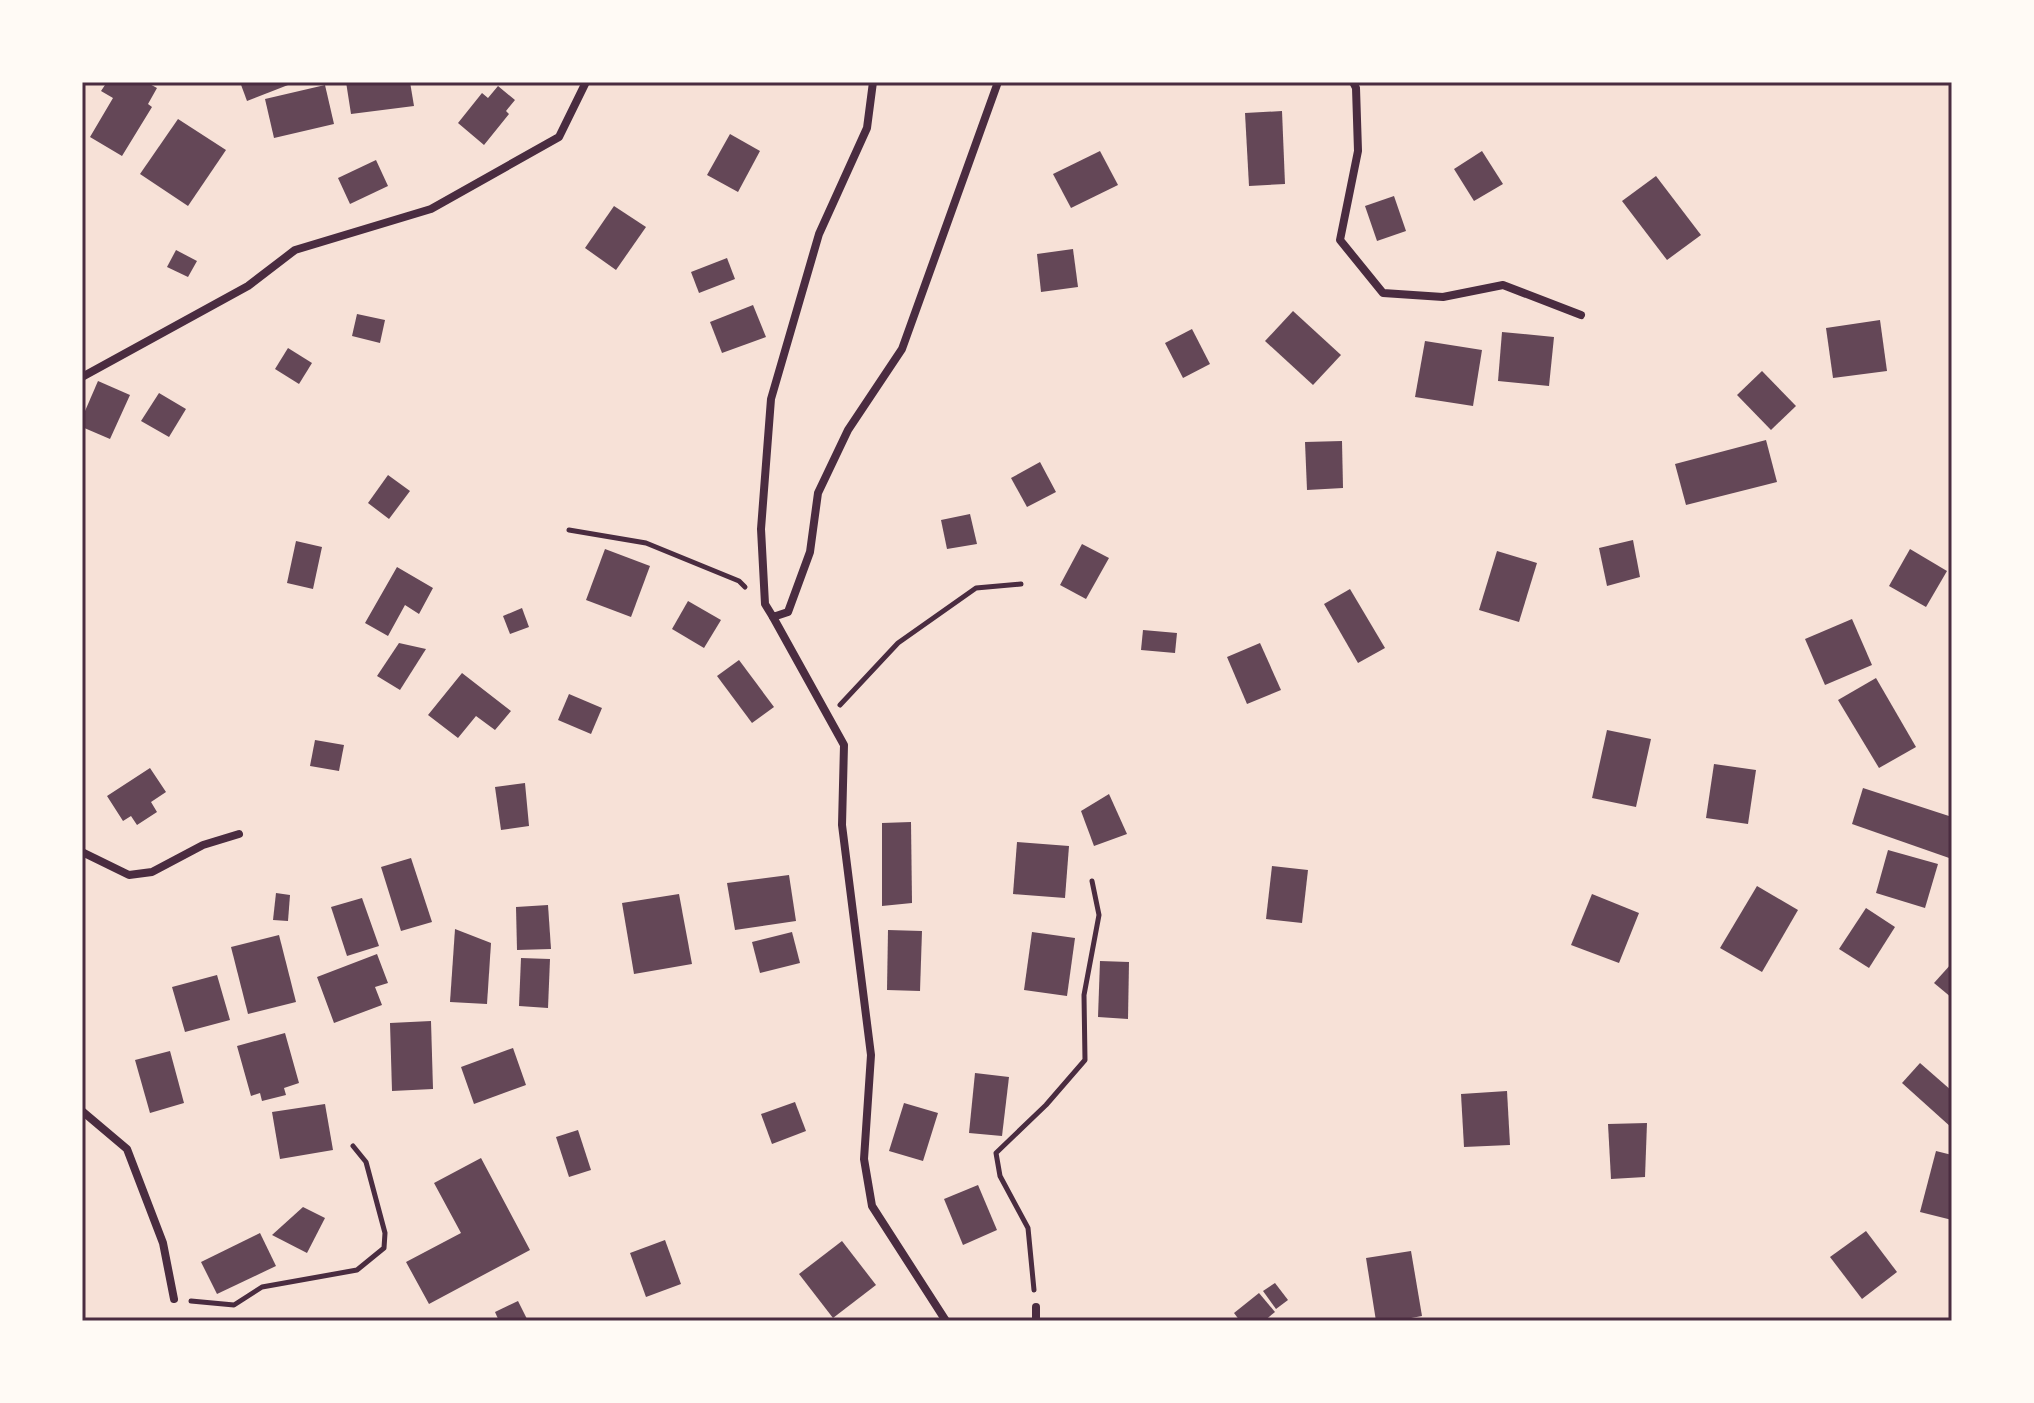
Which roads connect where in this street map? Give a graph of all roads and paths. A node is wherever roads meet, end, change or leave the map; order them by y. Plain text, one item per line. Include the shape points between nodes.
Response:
1 (586, 82) edge
2 (873, 82) edge
3 (998, 82) edge
4 (1353, 82) edge
5 (1581, 315) dead end
6 (82, 377) edge
7 (569, 530) dead end
8 (1021, 584) dead end
9 (748, 590) dead end
10 (773, 617) junction
11 (828, 718) junction
12 (239, 834) dead end
13 (82, 852) edge
14 (1092, 881) dead end
15 (82, 1111) edge
16 (353, 1146) dead end
17 (174, 1299) joint
18 (1036, 1307) joint
19 (946, 1321) edge
20 (1036, 1321) edge

1 - 6 street via 559,137 431,209 295,250 248,286
2 - 10 street via 867,128 819,234 771,399 761,529 765,604
3 - 10 street via 902,349 848,430 818,493 810,552 788,612
4 - 5 street via 1358,151 1340,240 1383,293 1443,297 1503,285
7 - 9 path via 646,543 739,581
8 - 11 path via 976,588 898,643
10 - 11 street
11 - 19 street via 844,745 842,825 871,1055 864,1159 872,1206
12 - 13 street via 203,845 152,872 129,875
14 - 18 path via 1099,915 1084,995 1085,1060 996,1153 1000,1176 1028,1228
15 - 17 street via 127,1149 163,1243
16 - 17 path via 366,1162 385,1233 384,1248 357,1270 262,1287 234,1305
18 - 20 street

